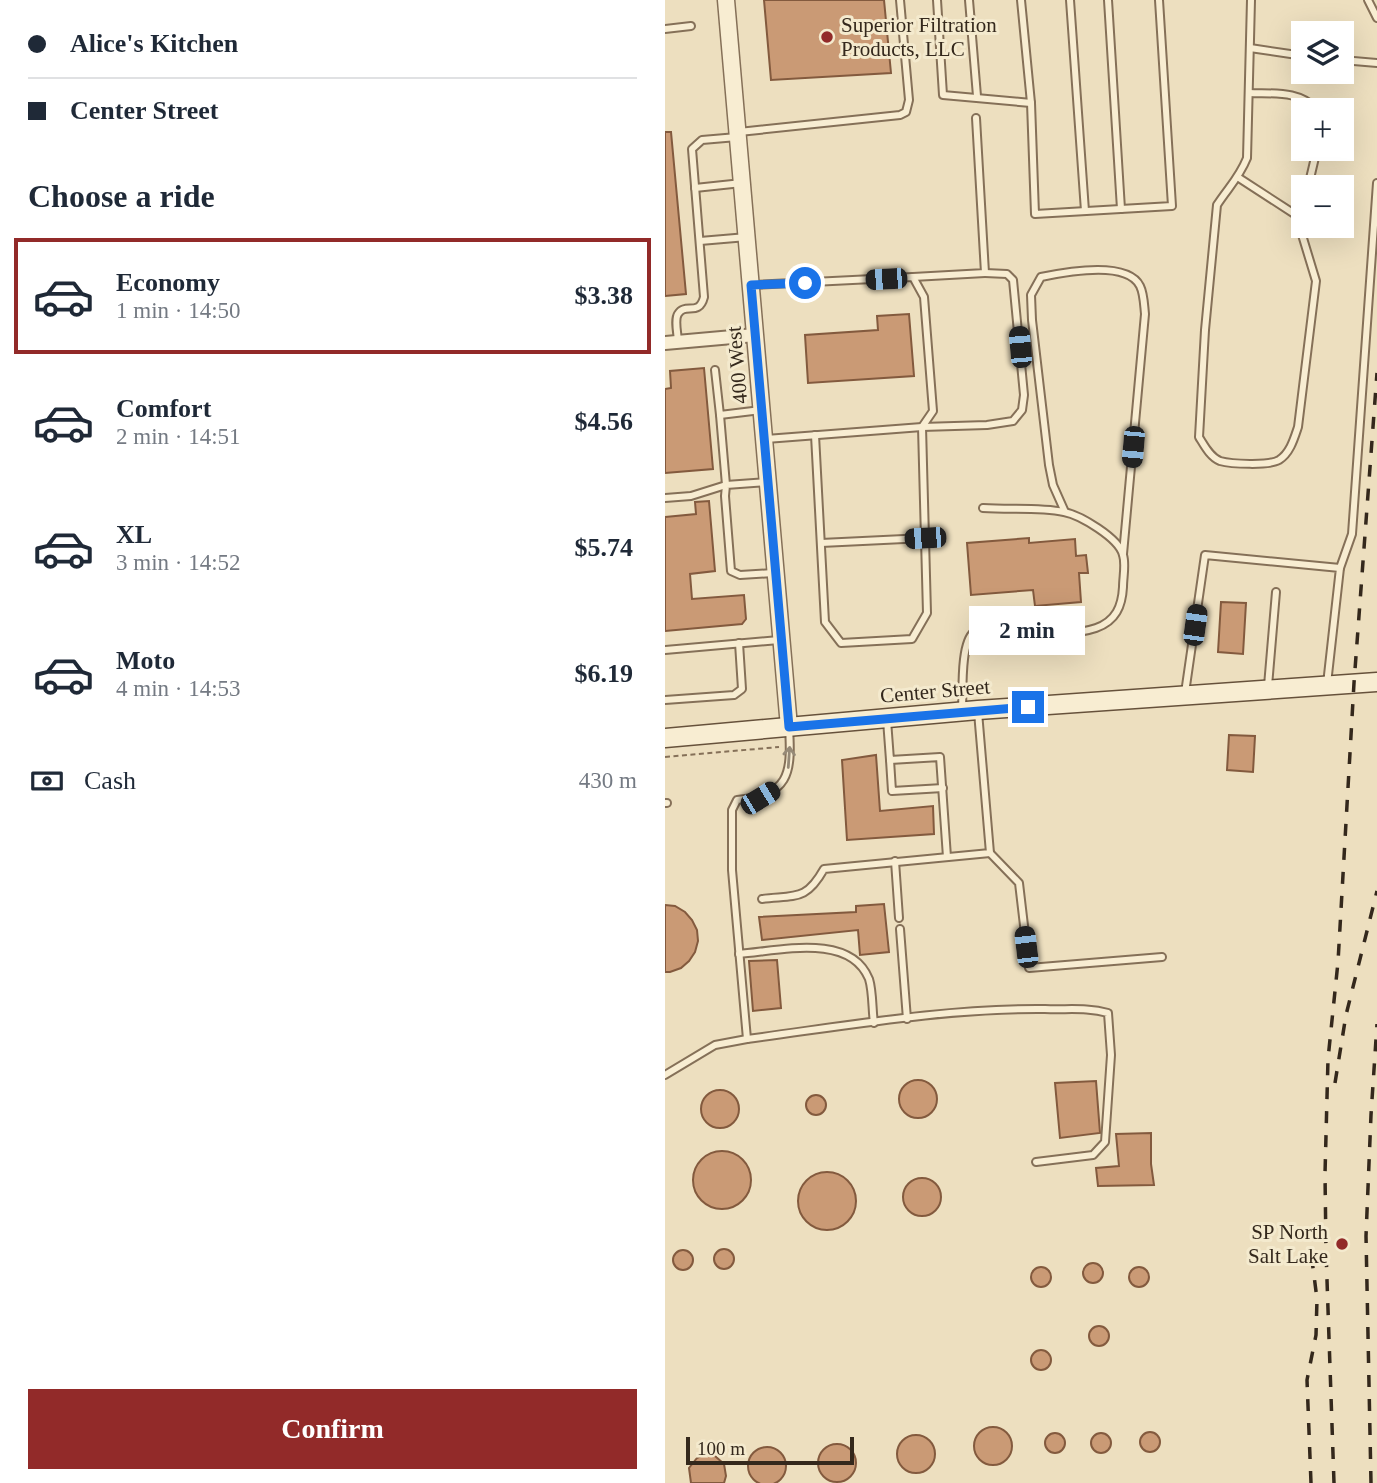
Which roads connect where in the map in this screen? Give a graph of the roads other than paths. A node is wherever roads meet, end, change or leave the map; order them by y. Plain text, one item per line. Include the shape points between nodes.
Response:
1 (726, 0) edge
2 (900, 0) edge
3 (937, 0) edge
4 (969, 0) edge
5 (1021, 0) edge
6 (1070, 0) edge
7 (1108, 0) edge
8 (1159, 0) edge
9 (1251, 0) edge
10 (1368, 0) edge
11 (1377, 18) edge
12 (691, 26) dead end
13 (665, 29) edge
14 (1250, 48) junction
15 (1291, 54) edge
16 (1354, 61) edge
17 (1377, 63) edge
18 (1249, 93) junction
19 (977, 96) junction
20 (1302, 98) edge
21 (1031, 103) junction
22 (976, 118) dead end
23 (738, 134) junction
24 (1239, 178) junction
25 (742, 183) junction
26 (1377, 183) edge
27 (695, 188) junction
28 (1121, 209) junction
29 (1085, 211) junction
30 (1291, 212) edge
31 (747, 237) junction
32 (1303, 238) edge
33 (700, 241) junction
34 (985, 273) junction
35 (913, 277) junction
36 (751, 285) junction
37 (755, 335) junction
38 (671, 343) edge
39 (715, 370) dead end
40 (761, 410) junction
41 (720, 415) junction
42 (922, 428) junction
43 (815, 435) junction
44 (764, 440) junction
45 (768, 482) junction
46 (726, 485) junction
47 (665, 498) edge
48 (983, 508) dead end
49 (1065, 512) junction
50 (925, 538) junction
51 (821, 543) junction
52 (1123, 554) junction
53 (1341, 568) junction
54 (775, 572) junction
55 (1276, 592) dead end
56 (781, 639) junction
57 (739, 643) junction
58 (665, 650) edge
59 (1377, 682) edge
60 (1327, 684) junction
61 (1268, 688) junction
62 (1185, 695) junction
63 (665, 700) edge
64 (970, 711) junction
65 (887, 718) junction
66 (789, 727) junction
67 (665, 738) edge
68 (890, 760) junction
69 (943, 788) junction
70 (990, 853) junction
71 (947, 857) junction
72 (895, 861) junction
73 (762, 899) dead end
74 (899, 918) dead end
75 (899, 929) dead end
76 (739, 954) junction
77 (1162, 957) dead end
78 (907, 1019) junction
79 (874, 1023) junction
80 (747, 1039) junction
81 (665, 1075) edge
82 (1036, 1162) dead end

1 - 23 street, 400 West
2 - 23 lane via 909,100 906,112
3 - 19 lane via 943,94
4 - 19 lane
5 - 21 lane
6 - 29 lane
7 - 28 lane
8 - 28 lane via 1172,206
9 - 14 lane
10 - 11 lane
12 - 13 lane
14 - 15 lane
14 - 18 lane
16 - 17 lane
18 - 20 lane
18 - 24 lane via 1247,158
19 - 21 lane
21 - 29 lane via 1035,214
22 - 34 lane
23 - 25 street, 400 West
23 - 27 lane via 702,140 692,149
24 - 30 lane
24 - 32 lane via 1217,205 1205,330 1199,437 1218,460 1262,464 1279,460 1291,447 1298,427 1316,281
25 - 27 lane
25 - 31 street, 400 West
26 - 53 lane via 1352,534
27 - 33 lane
28 - 29 lane
31 - 33 lane
31 - 36 street, 400 West
33 - 38 lane via 704,297 697,309 679,312
34 - 35 lane
34 - 42 lane via 1007,274 1013,280 1022,410 1013,421
35 - 36 lane
35 - 42 lane via 924,297 933,411
36 - 37 street, 400 West
37 - 38 street
37 - 40 street, 400 West
39 - 41 lane
40 - 41 lane
40 - 44 street, 400 West
41 - 46 lane
42 - 43 lane
42 - 50 lane
43 - 44 lane
43 - 51 lane
44 - 45 street, 400 West
45 - 46 lane
45 - 54 street, 400 West
46 - 47 lane
46 - 54 lane via 731,571 740,575
48 - 49 lane
49 - 52 lane via 1092,525
49 - 52 lane via 1049,465 1031,295 1041,277 1113,270 1127,274 1140,286 1145,314
50 - 51 lane
50 - 51 lane via 927,613 912,639 841,643 825,622
52 - 64 lane via 1122,603 1115,616 1096,628 1065,634 980,628 969,636 965,650
53 - 60 lane
53 - 62 lane via 1205,555
54 - 56 street, 400 West
55 - 61 lane
56 - 57 lane
56 - 66 street, 400 West
57 - 58 lane
57 - 63 lane via 742,689 734,695
59 - 60 main road, Center Street
60 - 61 main road, Center Street
61 - 62 main road, Center Street
62 - 64 main road, Center Street
64 - 65 main road, Center Street
64 - 70 lane
65 - 66 main road, Center Street
65 - 68 lane
66 - 67 main road, Center Street
76 -> 66 lane via 732,810 737,800 760,798 782,785 788,772
68 - 69 lane via 940,757
68 - 69 lane via 892,791
69 - 71 lane
70 - 71 lane
70 - 77 lane via 1019,883 1029,968
71 - 72 lane
72 - 73 lane via 824,869 809,892
72 - 74 lane
75 - 78 lane
76 - 79 lane via 829,948 844,953 869,979
76 - 80 lane
78 - 79 lane
78 - 82 lane via 1017,1009 1090,1008 1108,1013 1111,1055 1105,1142 1093,1155
79 - 80 lane
80 - 81 lane via 715,1045

